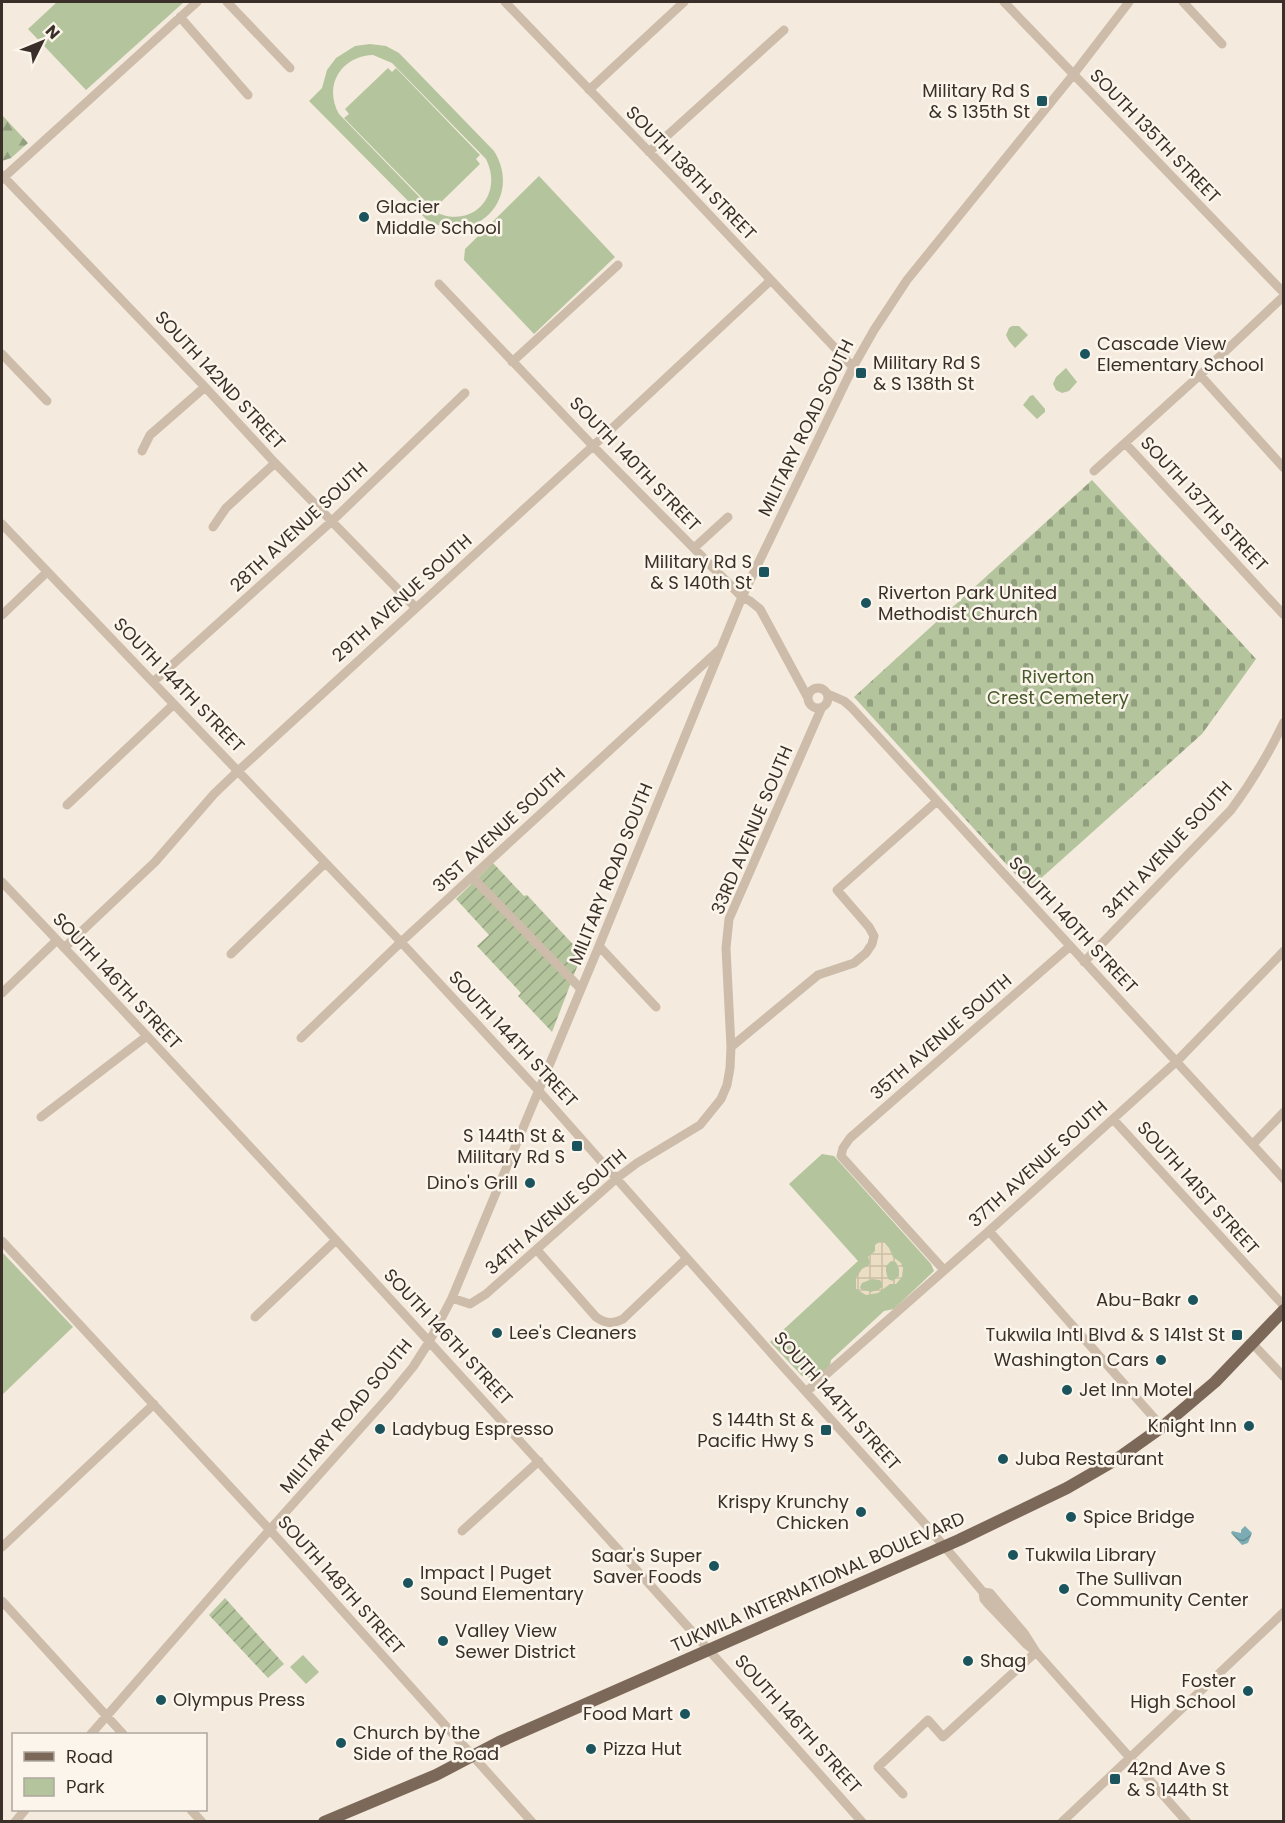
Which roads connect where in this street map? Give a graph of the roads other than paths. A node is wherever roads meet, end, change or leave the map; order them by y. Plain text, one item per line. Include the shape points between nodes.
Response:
1 (197, 2) edge
2 (227, 2) edge
3 (505, 2) edge
4 (684, 2) edge
5 (1004, 2) edge
6 (1129, 2) edge
7 (1183, 2) edge
8 (180, 17) junction
9 (784, 30) dead end
10 (1222, 44) dead end
11 (290, 68) dead end
12 (1073, 75) junction
13 (589, 90) junction
14 (248, 95) dead end
15 (649, 152) junction
16 (2, 177) edge
17 (618, 265) dead end
18 (770, 281) junction
19 (439, 284) dead end
20 (1284, 294) edge
21 (2, 354) edge
22 (512, 362) junction
23 (853, 367) junction
24 (1200, 375) junction
25 (205, 387) junction
26 (465, 393) dead end
27 (47, 401) dead end
28 (1125, 443) junction
29 (593, 446) junction
30 (142, 451) dead end
31 (275, 463) junction
32 (1284, 468) edge
33 (1094, 471) dead end
34 (728, 517) dead end
35 (332, 521) junction
36 (2, 524) edge
37 (213, 527) dead end
38 (694, 548) junction
39 (47, 572) junction
40 (742, 597) junction
41 (416, 608) junction
42 (2, 615) edge
43 (1284, 615) edge
44 (721, 649) junction
45 (153, 682) junction
46 (810, 697) junction
47 (828, 700) junction
48 (174, 704) junction
49 (1284, 722) edge
50 (811, 735) junction
51 (238, 771) junction
52 (936, 802) junction
53 (67, 805) dead end
54 (325, 863) junction
55 (472, 877) junction
56 (2, 882) edge
57 (401, 942) junction
58 (61, 944) junction
59 (599, 946) junction
60 (1069, 947) junction
61 (1284, 951) edge
62 (231, 954) dead end
63 (1084, 962) junction
64 (581, 989) junction
65 (2, 993) edge
66 (656, 1007) dead end
67 (147, 1036) junction
68 (302, 1038) dead end
69 (731, 1047) junction
70 (1176, 1062) junction
71 (538, 1090) junction
72 (1284, 1112) edge
73 (41, 1117) dead end
74 (1113, 1119) junction
75 (1253, 1144) junction
76 (617, 1178) junction
77 (1284, 1179) edge
78 (989, 1231) junction
79 (2, 1240) edge
80 (336, 1240) junction
81 (537, 1250) junction
82 (687, 1258) junction
83 (944, 1270) junction
84 (452, 1298) junction
85 (1284, 1308) edge
86 (255, 1317) dead end
87 (429, 1342) junction
88 (1252, 1343) junction
89 (1284, 1377) edge
90 (806, 1392) junction
91 (154, 1404) junction
92 (1162, 1427) junction
93 (539, 1461) junction
94 (270, 1530) junction
95 (462, 1531) dead end
96 (944, 1546) junction
97 (2, 1548) edge
98 (2, 1601) edge
99 (1284, 1612) edge
100 (710, 1649) junction
101 (1036, 1652) junction
102 (106, 1716) junction
103 (92, 1733) edge
104 (122, 1733) edge
105 (473, 1756) junction
106 (1130, 1758) junction
107 (903, 1794) dead end
108 (324, 1821) edge
109 (532, 1821) edge
110 (862, 1821) edge
111 (1062, 1821) edge
112 (1187, 1821) edge

1 - 8 street
2 - 11 street
3 - 13 street, SOUTH 138TH STREET
4 - 13 street
5 - 12 street, SOUTH 135TH STREET
6 - 12 street, MILITARY ROAD SOUTH
7 - 10 street
8 - 14 street
8 - 16 street
9 - 15 street
12 - 20 street, SOUTH 135TH STREET
12 - 23 street, MILITARY ROAD SOUTH via 906,280
13 - 15 street, SOUTH 138TH STREET
15 - 18 street, SOUTH 138TH STREET
16 - 25 street, SOUTH 142ND STREET
17 - 22 street
18 - 23 street, SOUTH 138TH STREET
18 - 29 street, 29TH AVENUE SOUTH
19 - 22 street, SOUTH 140TH STREET
20 - 24 street
21 - 27 street
22 - 29 street, SOUTH 140TH STREET
23 - 40 street, MILITARY ROAD SOUTH
24 - 28 street
24 - 32 street
25 - 30 street via 150,435
25 - 31 street, SOUTH 142ND STREET
26 - 35 street, 28TH AVENUE SOUTH
28 - 33 street
28 - 43 street, SOUTH 137TH STREET
29 - 38 street, SOUTH 140TH STREET
29 - 41 street, 29TH AVENUE SOUTH
31 - 35 street, SOUTH 142ND STREET
31 - 37 street via 226,508
34 - 38 street
35 - 41 street, SOUTH 142ND STREET
35 - 45 street, 28TH AVENUE SOUTH
36 - 39 street, SOUTH 144TH STREET
38 - 40 street, SOUTH 140TH STREET
39 - 42 street
39 - 45 street, SOUTH 144TH STREET
40 - 44 street, MILITARY ROAD SOUTH
40 - 46 street, SOUTH 140TH STREET via 760,609 800,686
41 - 51 street, 29TH AVENUE SOUTH
44 - 55 street, 31ST AVENUE SOUTH
44 - 59 street, MILITARY ROAD SOUTH
45 - 48 street, SOUTH 144TH STREET
46 - 47 street via 816,708
46 - 47 street via 820,688
46 - 50 street, 33RD AVENUE SOUTH
47 - 50 street, 33RD AVENUE SOUTH
47 - 52 street, SOUTH 140TH STREET via 844,701 851,707
48 - 51 street, SOUTH 144TH STREET
48 - 53 street
49 - 63 street, 34TH AVENUE SOUTH via 1231,810
50 - 69 street, 33RD AVENUE SOUTH via 729,919 726,948
51 - 54 street, SOUTH 144TH STREET
51 - 58 street, 29TH AVENUE SOUTH via 155,861
52 - 60 street, SOUTH 140TH STREET
52 - 69 street via 837,890 874,936 866,953 854,963 818,975
54 - 57 street, SOUTH 144TH STREET
54 - 62 street
55 - 57 street, 31ST AVENUE SOUTH
55 - 64 street
56 - 58 street, SOUTH 146TH STREET
57 - 68 street, 31ST AVENUE SOUTH
57 - 71 street, SOUTH 144TH STREET
58 - 65 street, 29TH AVENUE SOUTH
58 - 67 street, SOUTH 146TH STREET
59 - 64 street, MILITARY ROAD SOUTH
59 - 66 street
60 - 63 street, SOUTH 140TH STREET
60 - 83 street, 35TH AVENUE SOUTH via 843,1148 841,1156
61 - 70 street, 37TH AVENUE SOUTH
63 - 70 street, SOUTH 140TH STREET
64 - 71 street, MILITARY ROAD SOUTH
67 - 73 street
67 - 80 street, SOUTH 146TH STREET
69 - 76 street, 34TH AVENUE SOUTH via 727,1085 700,1125
70 - 74 street, 37TH AVENUE SOUTH
70 - 75 street, SOUTH 140TH STREET
71 - 76 street, SOUTH 144TH STREET
71 - 84 street, MILITARY ROAD SOUTH
72 - 75 street
74 - 78 street, 37TH AVENUE SOUTH
74 - 85 street, SOUTH 141ST STREET
75 - 77 street, SOUTH 140TH STREET
76 - 81 street, 34TH AVENUE SOUTH
76 - 82 street, SOUTH 144TH STREET
78 - 83 street, 37TH AVENUE SOUTH
78 - 92 street
79 - 91 street, SOUTH 148TH STREET
80 - 86 street
80 - 87 street, SOUTH 146TH STREET
81 - 82 street via 596,1317 608,1323 623,1318
81 - 84 street, 34TH AVENUE SOUTH via 476,1301 470,1304
82 - 90 street, SOUTH 144TH STREET
83 - 90 street, 37TH AVENUE SOUTH
84 - 87 street, MILITARY ROAD SOUTH
85 - 88 main road, TUKWILA INTERNATIONAL BOULEVARD
87 - 93 street, SOUTH 146TH STREET
87 - 94 street, MILITARY ROAD SOUTH via 390,1395
88 - 89 street
88 - 92 main road, TUKWILA INTERNATIONAL BOULEVARD via 1215,1382
90 - 96 street, SOUTH 144TH STREET
91 - 94 street, SOUTH 148TH STREET
91 - 97 street
92 - 96 main road, TUKWILA INTERNATIONAL BOULEVARD via 1067,1488
93 - 95 street
93 - 100 street, SOUTH 146TH STREET
94 - 102 street, MILITARY ROAD SOUTH
94 - 105 street, SOUTH 148TH STREET
96 - 100 main road, TUKWILA INTERNATIONAL BOULEVARD
96 - 101 street, SOUTH 144TH STREET via 983,1592 989,1605
98 - 102 street
99 - 106 street
100 - 105 main road, TUKWILA INTERNATIONAL BOULEVARD
100 - 110 street, SOUTH 146TH STREET
101 - 106 street, SOUTH 144TH STREET
101 - 107 street via 943,1737 928,1720 878,1767
102 - 103 street, MILITARY ROAD SOUTH
102 - 104 street
105 - 108 main road, TUKWILA INTERNATIONAL BOULEVARD
105 - 109 street, SOUTH 148TH STREET
106 - 111 street
106 - 112 street, SOUTH 144TH STREET

